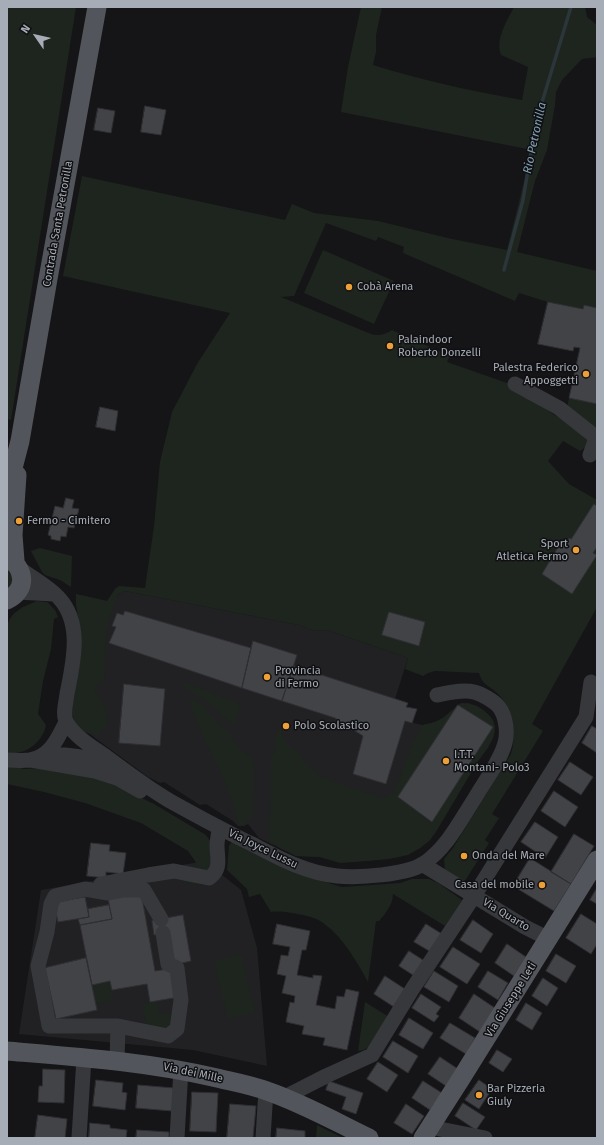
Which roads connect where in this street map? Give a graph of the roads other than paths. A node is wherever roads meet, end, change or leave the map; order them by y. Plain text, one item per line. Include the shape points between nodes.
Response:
1 (97, 7) edge
2 (515, 384) dead end
3 (597, 438) edge
4 (20, 440) junction
5 (590, 455) dead end
6 (7, 491) edge
7 (14, 562) edge
8 (54, 594) junction
9 (12, 596) edge
10 (591, 682) dead end
11 (437, 695) dead end
12 (66, 722) junction
13 (37, 757) junction
14 (7, 760) edge
15 (118, 765) junction
16 (169, 800) junction
17 (219, 828) junction
18 (597, 860) edge
19 (422, 864) junction
20 (85, 889) junction
21 (474, 896) junction
22 (548, 939) junction
23 (118, 1026) junction
24 (7, 1051) edge
25 (84, 1058) junction
26 (117, 1060) junction
27 (181, 1069) junction
28 (266, 1090) junction
29 (285, 1098) junction
30 (427, 1133) edge
31 (79, 1138) edge
32 (177, 1138) edge
33 (263, 1138) edge
34 (369, 1138) edge
35 (485, 1138) edge

1 - 4 main road, Contrada Santa Petronilla
2 - 3 street via 559,408
3 - 5 street
4 - 6 main road, Contrada Santa Petronilla
4 - 7 main road, Contrada Santa Petronilla via 13,535
7 - 8 street
7 - 9 main road, Contrada Santa Petronilla via 22,576 21,586
8 - 9 street
8 - 12 street via 60,598 69,612 74,632 74,657 64,710
10 - 21 street via 586,717
11 - 19 street, Via Joyce Lussu via 474,691 486,697 499,707 506,723 506,742 452,835 439,851
12 - 13 street via 53,746
12 - 15 street, Via Joyce Lussu via 80,738
13 - 14 street
13 - 15 street via 60,754
13 - 16 street via 117,778 152,798
15 - 16 street, Via Joyce Lussu
16 - 17 street, Via Joyce Lussu
17 - 19 street, Via Joyce Lussu via 290,863 317,873 367,877 398,872
17 - 20 street via 218,865 215,874 209,878 174,871 104,883
18 - 22 main road, Via Giuseppe Leti
19 - 21 street, Via Quarto
20 - 23 street via 56,896 51,904 38,966 49,1026
20 - 23 street via 108,893 144,890 162,926 168,964 177,968 181,1000 177,1029 168,1036
21 - 22 street, Via Quarto
21 - 29 street via 372,1055
22 - 30 main road, Via Giuseppe Leti
23 - 26 street
24 - 25 main road, Via dei Mille
25 - 26 main road, Via dei Mille
25 - 31 street
26 - 27 main road, Via dei Mille
27 - 28 main road, Via dei Mille
27 - 32 street
28 - 29 main road, Via dei Mille
28 - 33 street
29 - 34 main road, Via dei Mille
30 - 35 street

